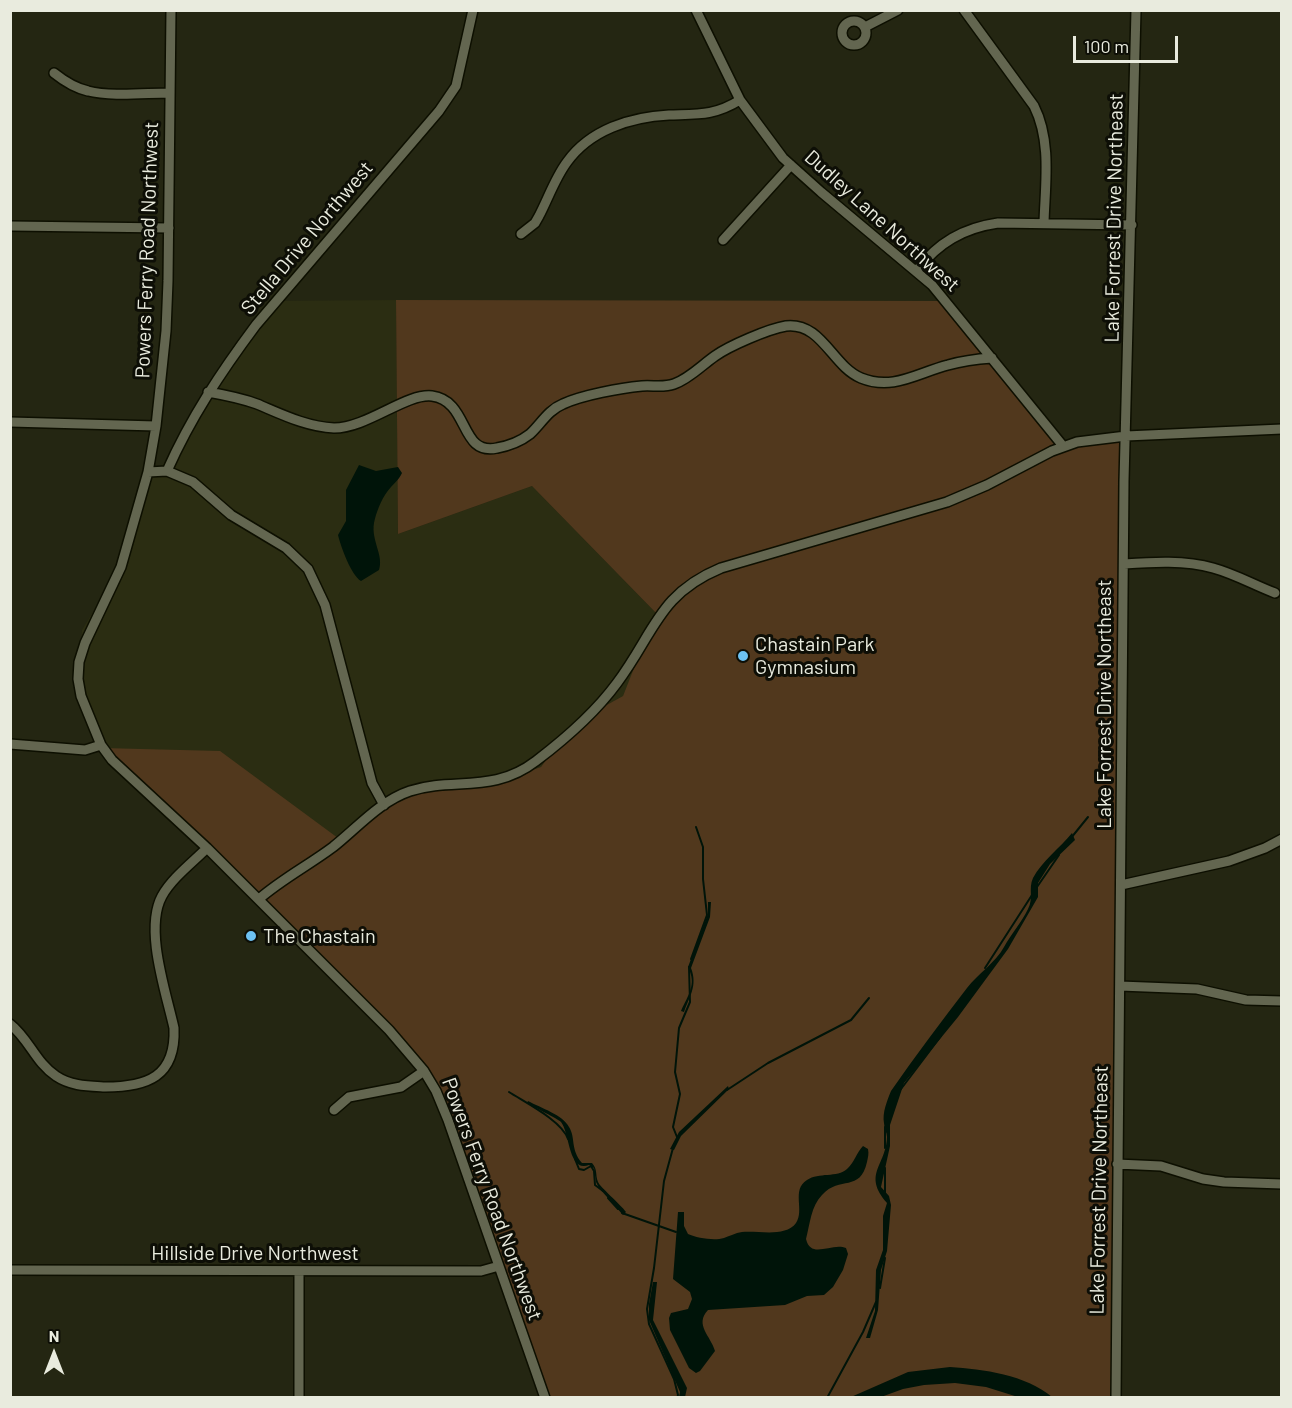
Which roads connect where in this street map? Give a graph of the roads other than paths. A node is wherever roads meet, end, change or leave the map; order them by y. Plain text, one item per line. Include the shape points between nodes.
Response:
1 (171, 10) edge
2 (473, 10) edge
3 (696, 10) edge
4 (898, 10) edge
5 (964, 10) edge
6 (1136, 10) edge
7 (865, 27) dead end
8 (54, 73) dead end
9 (170, 93) junction
10 (740, 100) junction
11 (791, 165) junction
12 (1044, 223) junction
13 (1132, 225) junction
14 (10, 226) edge
15 (169, 228) junction
16 (521, 234) dead end
17 (723, 240) dead end
18 (917, 270) junction
19 (992, 358) junction
20 (208, 392) junction
21 (10, 422) edge
22 (156, 426) junction
23 (1281, 429) edge
24 (1126, 436) junction
25 (1063, 446) junction
26 (167, 471) junction
27 (148, 472) junction
28 (1124, 564) junction
29 (1275, 593) dead end
30 (10, 744) edge
31 (101, 746) junction
32 (384, 805) junction
33 (1281, 839) edge
34 (207, 848) junction
35 (1121, 885) junction
36 (259, 899) junction
37 (1120, 986) junction
38 (1281, 1001) edge
39 (10, 1024) edge
40 (424, 1071) junction
41 (334, 1110) dead end
42 (1117, 1164) junction
43 (1281, 1184) edge
44 (499, 1266) junction
45 (10, 1270) edge
46 (299, 1271) junction
47 (299, 1398) edge
48 (545, 1398) edge
49 (1116, 1398) edge

1 - 9 street, Powers Ferry Road Northwest
2 - 20 street, Stella Drive Northwest via 452,93 256,325
3 - 10 street, Dudley Lane Northwest
4 - 7 street
5 - 12 street via 1039,117 1046,146
6 - 13 street, Lake Forrest Drive Northeast
8 - 9 street via 88,92
9 - 15 street, Powers Ferry Road Northwest
10 - 11 street, Dudley Lane Northwest
10 - 16 street via 713,113 644,118 596,135 567,162 535,223
11 - 17 street
11 - 18 street, Dudley Lane Northwest
12 - 13 street
12 - 18 street via 998,223 969,229 940,245
13 - 24 street, Lake Forrest Drive Northeast
14 - 15 street
15 - 22 street, Powers Ferry Road Northwest via 166,331
18 - 19 street, Dudley Lane Northwest
19 - 20 street via 949,364 901,382 878,383 848,370 812,332 783,327 725,350 674,384 637,387 565,403 550,411 523,439 491,449 472,442 455,409 435,397 418,398 358,424 333,428
19 - 25 street, Dudley Lane Northwest
20 - 26 street, Stella Drive Northwest
21 - 22 street
22 - 27 street, Powers Ferry Road Northwest
23 - 24 street
24 - 25 street
24 - 28 street, Lake Forrest Drive Northeast
25 - 32 street via 947,502 704,575 665,607 628,669 602,701 535,762 498,780 418,789
26 - 27 street
26 - 32 street via 193,482 231,515 286,548 308,569 324,605 372,783
27 - 31 street, Powers Ferry Road Northwest via 121,567 80,662 81,696
28 - 29 street via 1189,563 1213,568
28 - 35 street, Lake Forrest Drive Northeast
30 - 31 street via 85,750
31 - 34 street, Powers Ferry Road Northwest
32 - 36 street via 332,848
33 - 35 street via 1229,861
34 - 36 street, Powers Ferry Road Northwest
34 - 39 street via 168,886 156,910 154,939 174,1028 171,1056 160,1073 128,1087 76,1085 44,1066
35 - 37 street, Lake Forrest Drive Northeast
36 - 40 street, Powers Ferry Road Northwest
37 - 38 street via 1197,989 1246,1000
37 - 42 street, Lake Forrest Drive Northeast
40 - 41 street via 401,1087 350,1097
40 - 44 street, Powers Ferry Road Northwest via 448,1120
42 - 43 street via 1161,1166 1224,1182
42 - 49 street, Lake Forrest Drive Northeast
44 - 46 street, Hillside Drive Northwest via 481,1271
44 - 48 street, Powers Ferry Road Northwest
45 - 46 street, Hillside Drive Northwest
46 - 47 street

